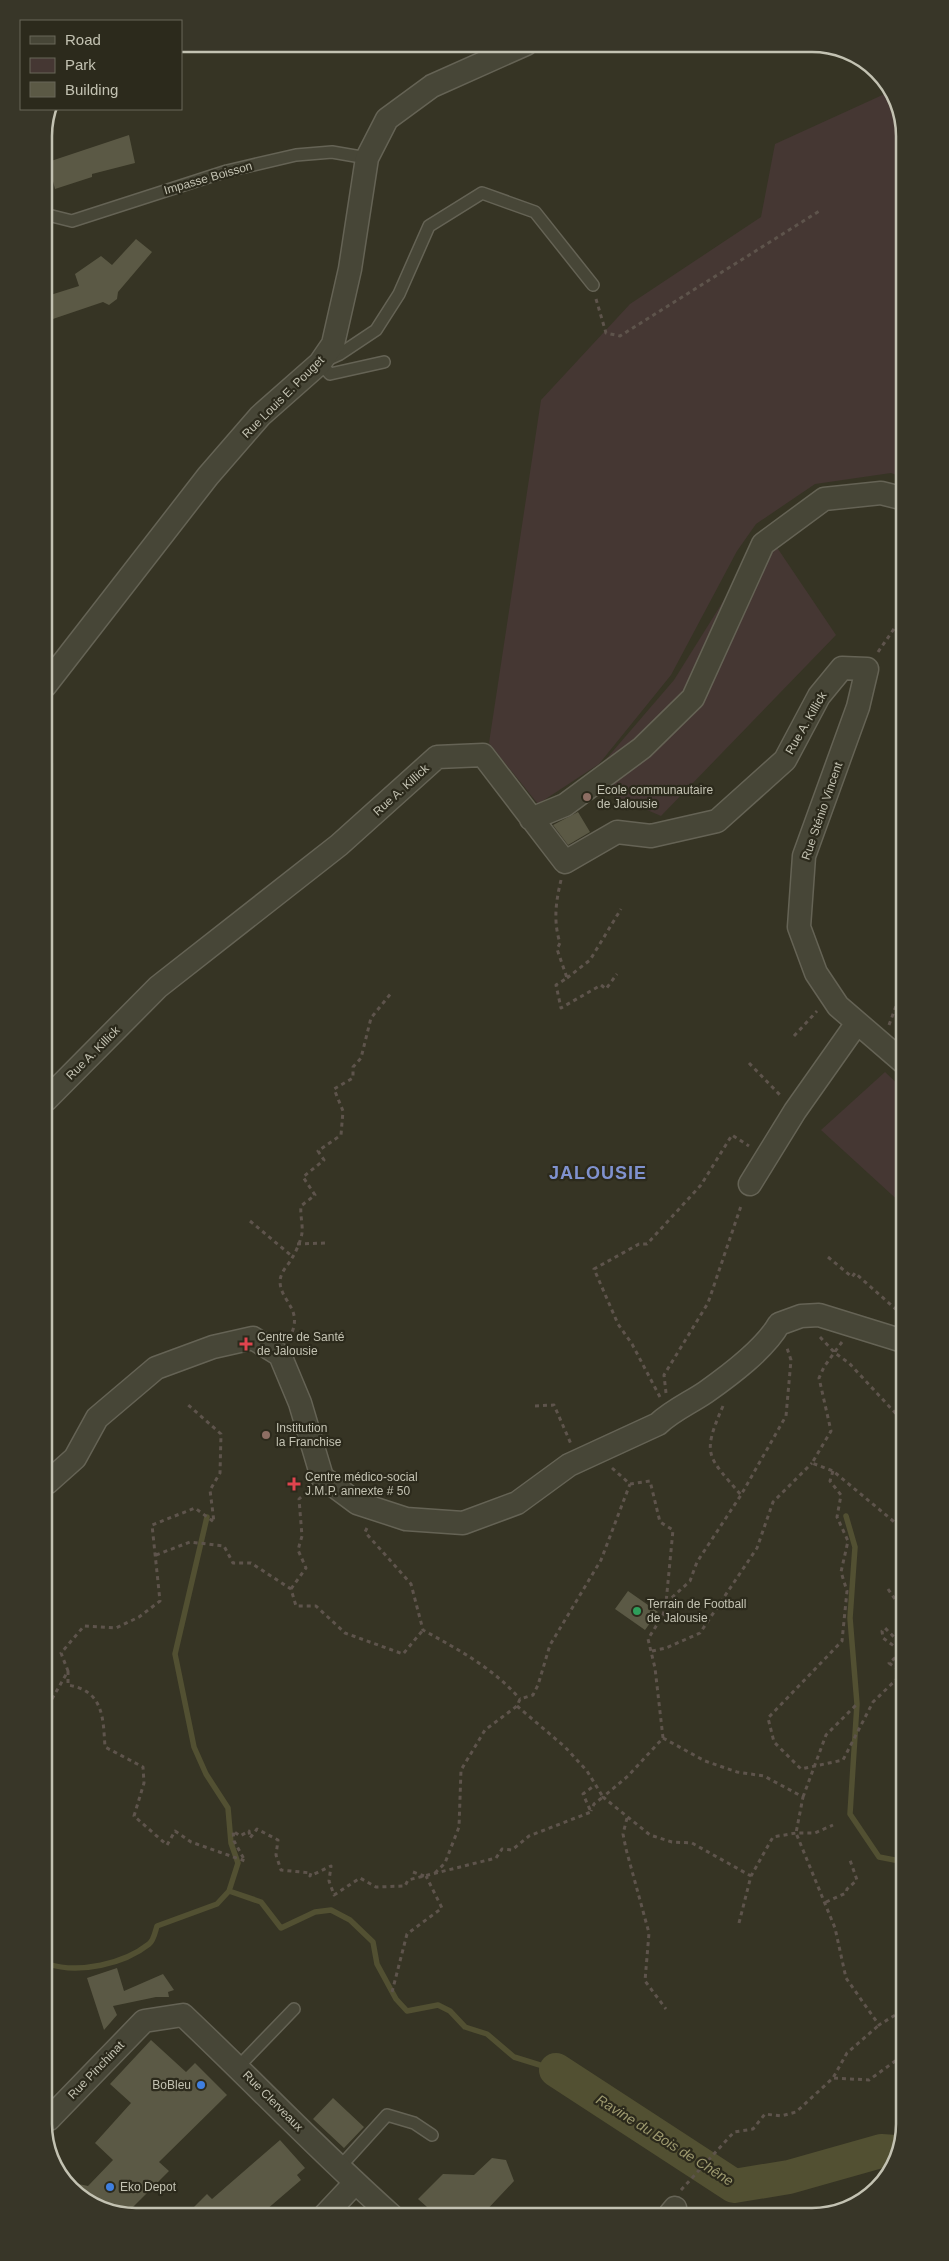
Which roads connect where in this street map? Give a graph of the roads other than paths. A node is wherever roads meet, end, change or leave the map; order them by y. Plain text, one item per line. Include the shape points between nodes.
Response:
1 (507, 53) edge
2 (367, 158) junction
3 (53, 215) edge
4 (593, 285) road end
5 (384, 362) dead end
6 (320, 363) junction
7 (896, 497) edge
8 (866, 669) joint
9 (53, 676) edge
10 (532, 819) junction
11 (857, 1023) junction
12 (896, 1056) edge
13 (53, 1093) edge
14 (750, 1184) road end
15 (895, 1339) edge
16 (52, 1478) edge
17 (294, 2009) dead end
18 (144, 2021) joint
19 (238, 2067) junction
20 (52, 2115) edge
21 (432, 2135) dead end
22 (347, 2176) junction
23 (329, 2208) edge
24 (383, 2208) edge

1 - 2 street, Rue Louis E. Pouget via 432,86 387,119
2 - 3 lane, Impasse Boisson via 332,152 296,155 227,171 72,221
2 - 6 street, Rue Louis E. Pouget via 350,269 333,344
4 - 6 lane via 536,212 482,193 430,226 399,294 376,330
5 - 6 lane via 330,374
6 - 9 street, Rue Louis E. Pouget via 260,416 208,476
7 - 10 street via 881,493 824,499 763,544 693,698 642,748 565,805
8 - 10 street, Rue A. Killick via 842,668 819,696 785,760 717,820 651,836 617,832 565,862
8 - 11 street, Rue Sténio Vincent via 858,707 804,856 799,927 816,973 838,1006
10 - 13 street, Rue A. Killick via 484,755 437,757 339,845 158,987
11 - 12 street, Rue Sténio Vincent
11 - 14 street via 795,1111
15 - 16 street via 819,1315 801,1316 779,1324 771,1338 706,1392 658,1424 569,1464 517,1503 463,1523 406,1519 357,1503 322,1477 300,1403 280,1355 253,1338 213,1347 156,1368 97,1418 75,1458
17 - 19 lane
18 - 19 street, Rue Clerveaux via 183,2015
18 - 20 street, Rue Pinchinat
19 - 22 street, Rue Clerveaux
21 - 22 lane via 414,2123 387,2115
22 - 23 street
22 - 24 street, Rue Clerveaux

